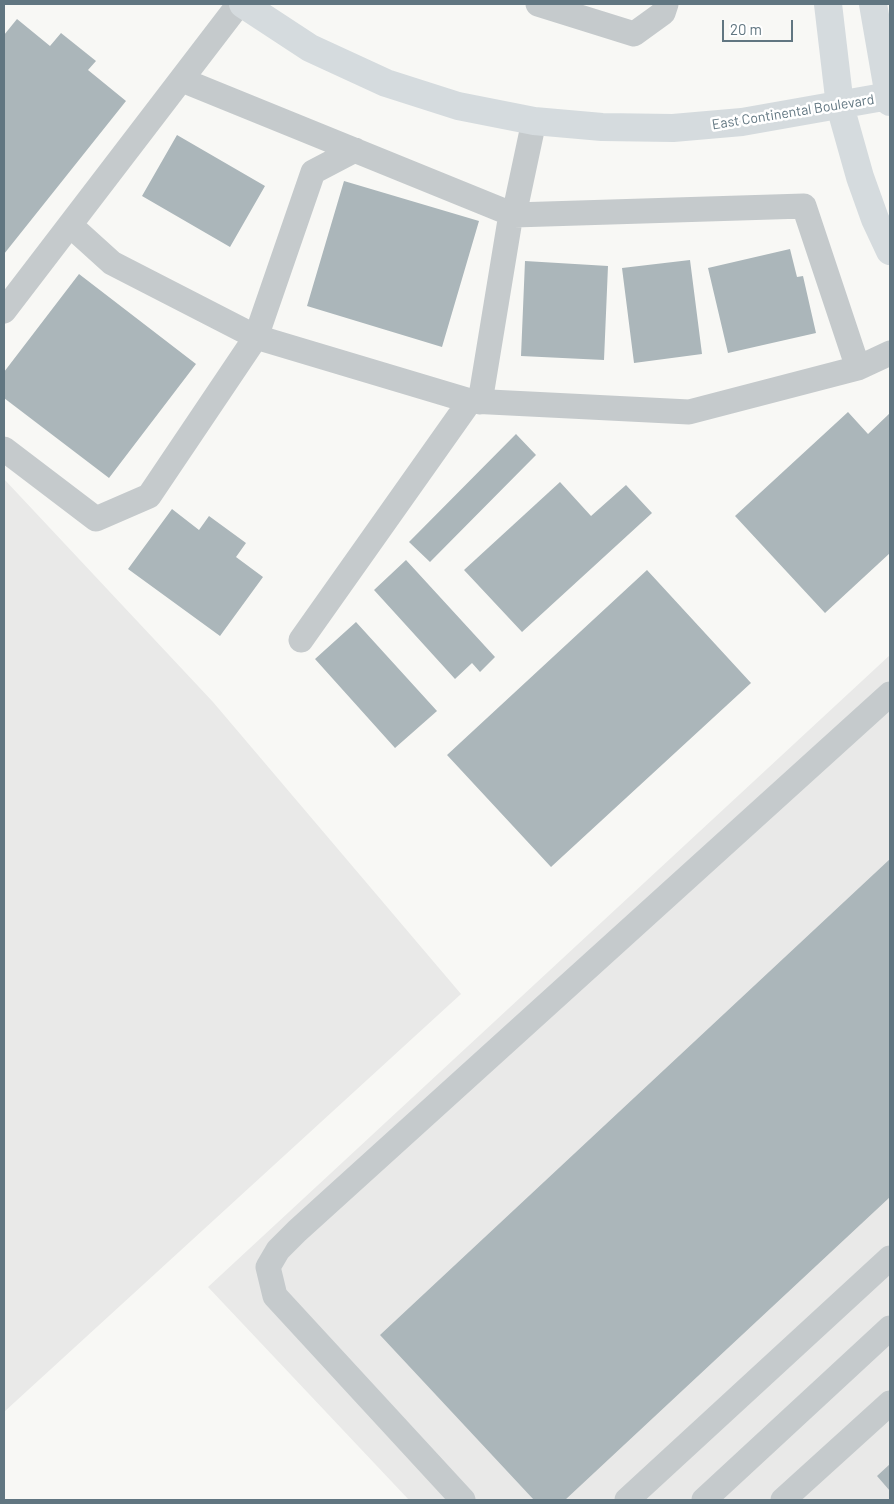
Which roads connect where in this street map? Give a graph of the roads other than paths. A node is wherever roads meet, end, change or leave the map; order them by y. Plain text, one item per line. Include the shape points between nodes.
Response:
1 (241, 4) edge
2 (538, 4) edge
3 (666, 4) edge
4 (828, 4) edge
5 (873, 4) edge
6 (182, 80) junction
7 (890, 98) edge
8 (840, 106) junction
9 (534, 121) junction
10 (355, 150) junction
11 (512, 215) junction
12 (70, 225) junction
13 (890, 251) edge
14 (4, 311) edge
15 (256, 337) junction
16 (890, 354) edge
17 (858, 368) junction
18 (475, 402) junction
19 (4, 449) edge
20 (301, 640) dead end
21 (890, 694) edge
22 (890, 1258) edge
23 (890, 1328) edge
24 (890, 1403) edge
25 (463, 1500) edge
26 (627, 1500) edge
27 (704, 1500) edge
28 (784, 1500) edge

1 - 6 lane
1 - 9 main road, East Continental Boulevard via 310,48 386,83 458,106
2 - 3 lane via 634,34 663,13
4 - 8 main road
5 - 7 main road
6 - 10 lane
6 - 12 lane
7 - 8 main road, East Continental Boulevard
8 - 9 main road, East Continental Boulevard via 742,122 673,128 602,127
8 - 13 main road via 860,178
9 - 11 lane
10 - 11 lane
10 - 15 lane via 313,172
11 - 17 lane via 804,206
11 - 18 lane
12 - 14 lane
12 - 15 lane via 112,263
15 - 18 lane
15 - 19 lane via 149,496 96,519
16 - 17 lane
17 - 18 lane via 688,412
18 - 20 lane
21 - 25 lane via 297,1231 278,1250 268,1267 275,1296
22 - 26 lane
23 - 27 lane
24 - 28 lane

